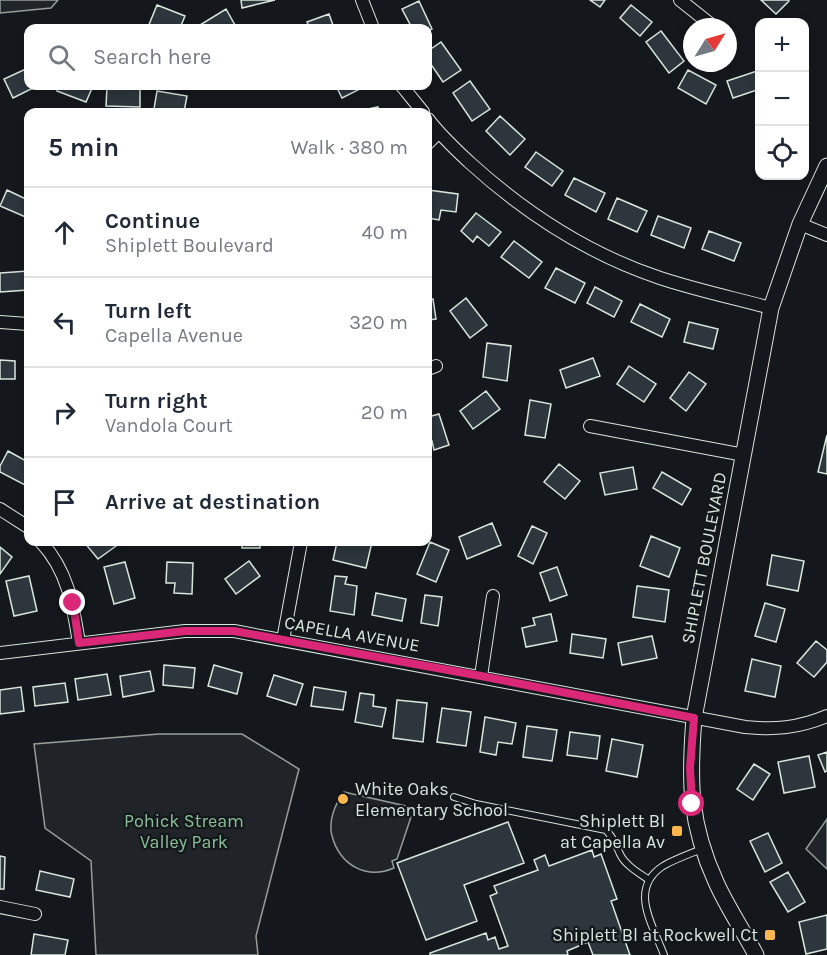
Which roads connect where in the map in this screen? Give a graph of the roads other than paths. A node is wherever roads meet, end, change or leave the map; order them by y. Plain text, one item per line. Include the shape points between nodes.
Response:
1 (362, 0) edge
2 (680, 0) edge
3 (703, 18) edge
4 (371, 24) edge
5 (405, 90) edge
6 (420, 108) edge
7 (432, 125) edge
8 (438, 133) junction
9 (432, 138) edge
10 (827, 166) edge
11 (800, 224) junction
12 (827, 235) edge
13 (771, 308) junction
14 (0, 322) edge
15 (24, 324) edge
16 (590, 426) dead end
17 (744, 455) junction
18 (0, 509) edge
19 (24, 524) edge
20 (45, 546) edge
21 (301, 546) edge
22 (493, 596) dead end
23 (283, 640) junction
24 (79, 643) junction
25 (0, 653) edge
26 (481, 676) junction
27 (827, 716) edge
28 (694, 718) junction
29 (454, 797) dead end
30 (703, 848) junction
31 (649, 880) junction
32 (0, 907) edge
33 (35, 914) dead end
34 (664, 955) edge
35 (756, 955) edge

1 - 4 street
2 - 3 street
5 - 6 street
7 - 8 street
8 - 9 street
8 - 13 street via 500,190 582,244 661,278
10 - 11 street, SHIPLETT BOULEVARD
11 - 12 street
11 - 13 street, SHIPLETT BOULEVARD
13 - 17 street, SHIPLETT BOULEVARD
14 - 15 street
16 - 17 street
17 - 28 street, SHIPLETT BOULEVARD
18 - 19 street
20 - 24 street via 66,580
21 - 23 street
22 - 26 street
23 - 24 street, CAPELLA AVENUE via 217,630
23 - 26 street, CAPELLA AVENUE
24 - 25 street, CAPELLA AVENUE
26 - 28 street, CAPELLA AVENUE
27 - 28 street, CAPELLA AVENUE via 776,729
28 - 30 street, SHIPLETT BOULEVARD via 692,804
29 - 31 lane via 606,830 615,840 621,857
30 - 31 lane via 664,866
30 - 35 street, SHIPLETT BOULEVARD via 716,882
31 - 34 lane via 644,902
32 - 33 street

